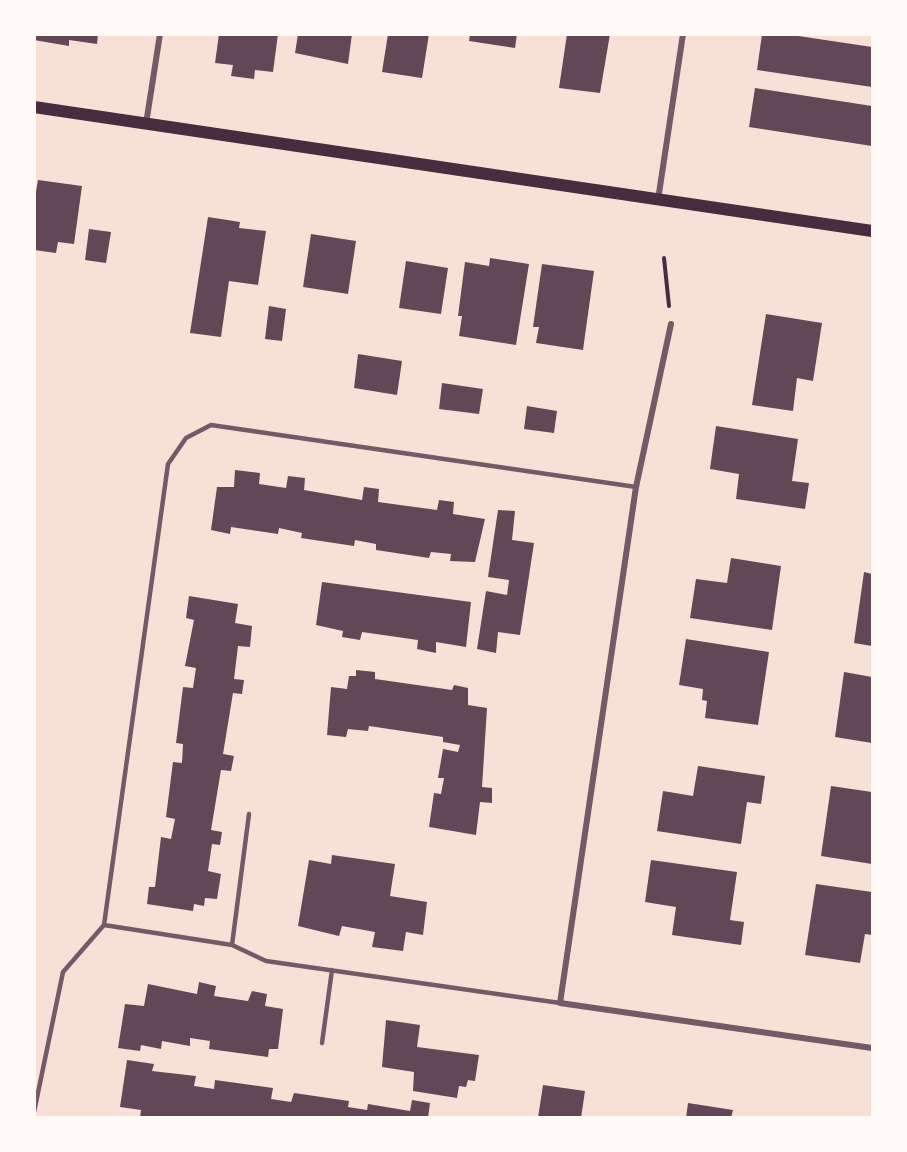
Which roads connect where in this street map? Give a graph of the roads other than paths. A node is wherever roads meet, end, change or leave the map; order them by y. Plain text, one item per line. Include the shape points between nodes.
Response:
1 (160, 34) edge
2 (683, 34) edge
3 (34, 107) edge
4 (146, 124) junction
5 (658, 200) junction
6 (873, 231) edge
7 (670, 324) road end
8 (636, 487) junction
9 (249, 814) dead end
10 (104, 925) junction
11 (232, 945) junction
12 (332, 970) junction
13 (560, 1003) junction
14 (322, 1043) dead end
15 (873, 1048) edge
16 (34, 1112) edge

1 - 4 street
2 - 5 street
3 - 4 main road
4 - 5 main road
5 - 6 main road
7 - 8 street
8 - 10 lane via 211,425 186,438 168,464
8 - 13 street
9 - 11 lane
10 - 11 lane
10 - 16 lane via 63,972
11 - 12 lane via 267,961
12 - 13 lane
12 - 14 lane
13 - 15 street

